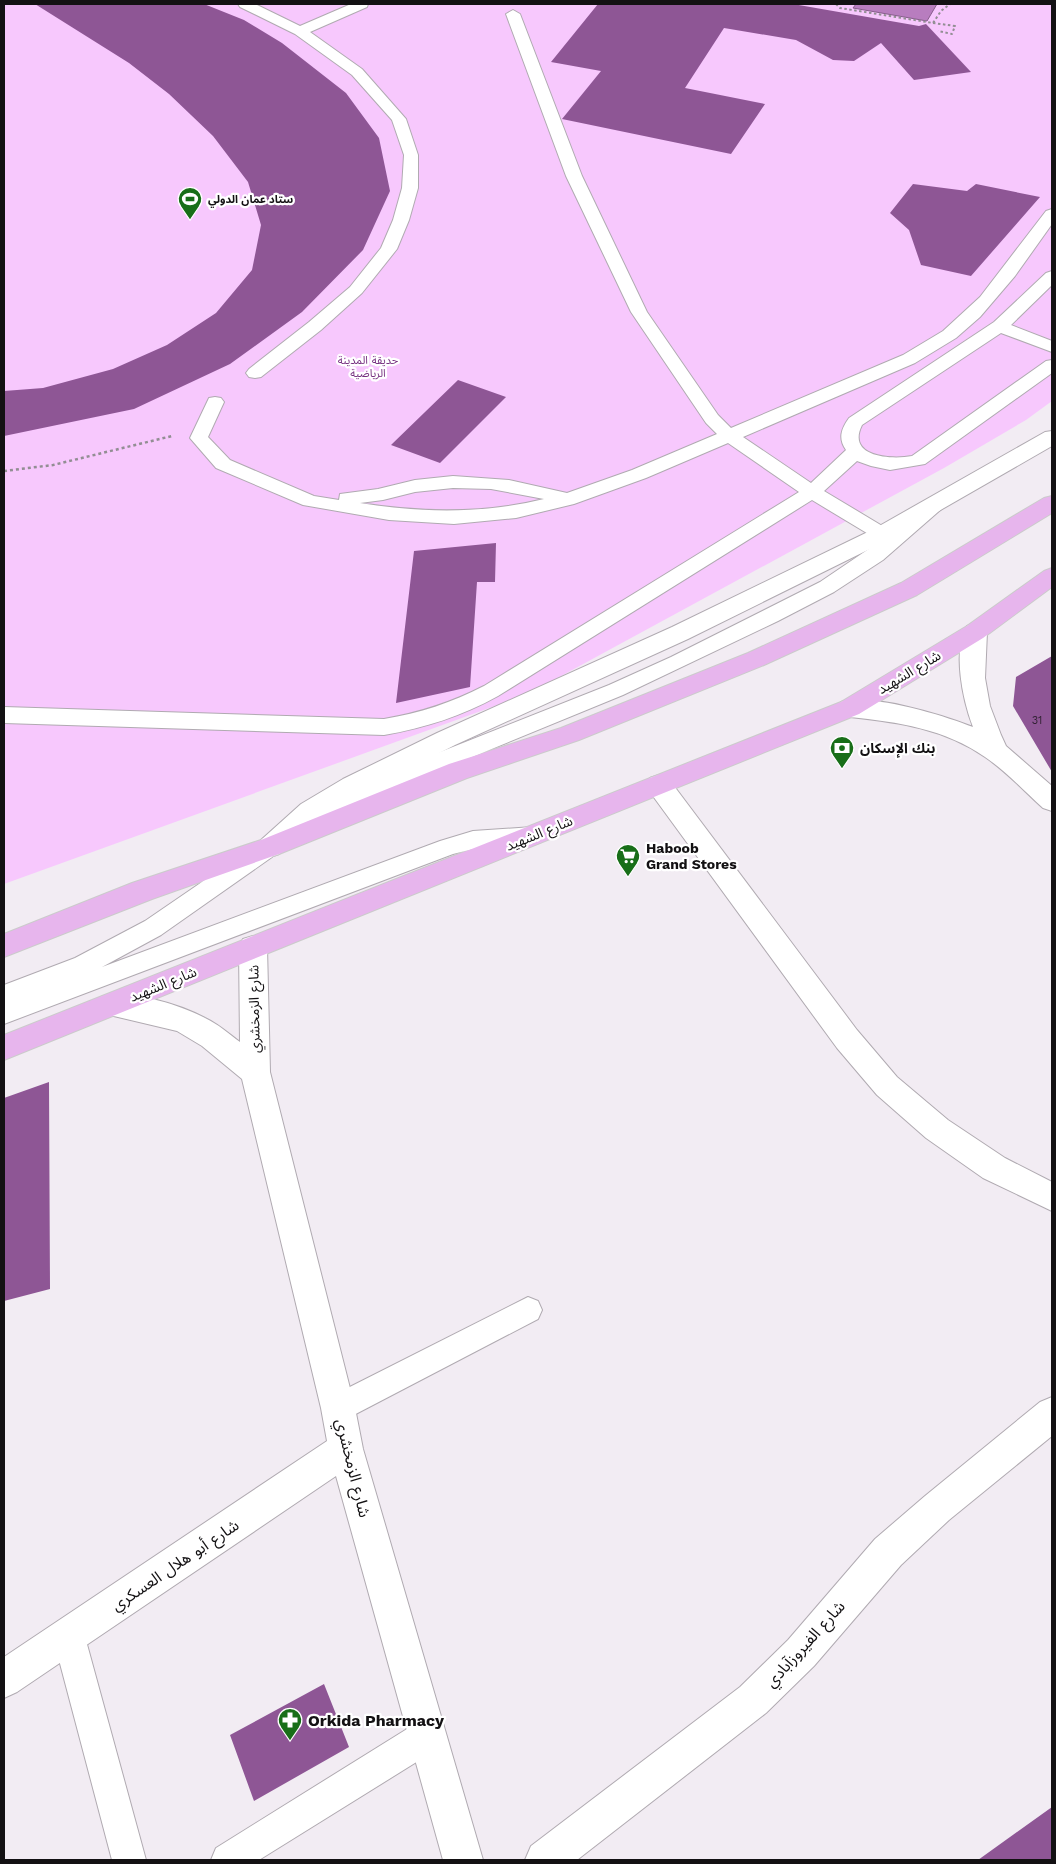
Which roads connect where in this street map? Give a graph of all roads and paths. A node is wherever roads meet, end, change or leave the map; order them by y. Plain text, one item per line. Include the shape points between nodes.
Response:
1 (245, 4) edge
2 (362, 4) edge
3 (836, 4) edge
4 (950, 4) edge
5 (513, 14) dead end
6 (933, 23) junction
7 (300, 31) junction
8 (938, 31) dead end
9 (1052, 214) edge
10 (1052, 276) edge
11 (1000, 326) junction
12 (1052, 348) edge
13 (1052, 365) edge
14 (255, 373) dead end
15 (215, 402) dead end
16 (204, 427) junction
17 (728, 435) junction
18 (1052, 437) edge
19 (856, 451) junction
20 (4, 471) edge
21 (812, 492) junction
22 (1052, 494) edge
23 (944, 499) junction
24 (567, 500) junction
25 (310, 501) junction
26 (1052, 503) edge
27 (1024, 520) junction
28 (882, 534) junction
29 (1052, 576) edge
30 (975, 632) junction
31 (850, 708) junction
32 (4, 715) edge
33 (995, 750) junction
34 (660, 785) junction
35 (1052, 801) edge
36 (533, 836) junction
37 (270, 846) junction
38 (4, 946) edge
39 (253, 947) junction
40 (4, 995) edge
41 (111, 1005) junction
42 (4, 1014) edge
43 (4, 1048) edge
44 (255, 1072) junction
45 (1052, 1197) edge
46 (528, 1310) dead end
47 (338, 1408) junction
48 (1052, 1414) edge
49 (346, 1449) junction
50 (69, 1637) junction
51 (4, 1679) edge
52 (427, 1736) junction
53 (128, 1860) edge
54 (228, 1860) edge
55 (463, 1860) edge
56 (545, 1860) edge

1 - 7 lane
2 - 7 lane
3 - 6 path via 840,8
4 - 6 path
5 - 17 lane via 574,176 639,312 712,419
6 - 8 path via 955,26 952,34
7 - 14 lane via 357,72 399,119 411,155 410,188 389,249 356,290
9 - 17 lane via 980,307 937,343 901,362
10 - 11 lane
11 - 12 lane
11 - 19 lane via 855,422 849,431 849,441
13 - 19 lane via 918,460 885,464
15 - 16 lane
16 - 20 path via 53,465
16 - 25 lane via 199,438 223,464
17 - 21 lane
17 - 24 lane via 639,474
18 - 23 street
19 - 21 lane
21 - 28 lane
21 - 32 lane via 492,691 461,707 422,720 384,727
22 - 27 highway
23 - 28 street
23 - 37 lane via 876,555 826,587 778,612 616,690 418,770
24 - 25 lane via 516,512 454,518 389,514
24 - 25 lane via 532,489 454,482 415,486 377,495
26 - 27 highway
27 - 37 highway via 909,589 756,659 570,734 458,771
28 - 37 street via 680,633 352,786 310,811
29 - 30 highway, شارع الشهيد
30 - 31 highway, شارع الشهيد
30 - 33 street via 973,689 983,725
31 - 33 street via 880,710 934,723
31 - 34 highway, شارع الشهيد
33 - 35 street
34 - 36 highway, شارع الشهيد
34 - 45 street via 847,1039 887,1086 937,1129 994,1168
36 - 39 highway, شارع الشهيد
36 - 42 lane via 473,840 448,847
37 - 38 highway via 142,891
37 - 40 lane via 153,928 84,965
39 - 41 highway, شارع الشهيد
39 - 44 street, شارع الزمخشري
41 - 43 highway, شارع الشهيد
41 - 44 street, شارع الزمخشري via 155,1012 195,1026
44 - 47 street, شارع الزمخشري
46 - 47 lane
47 - 49 street, شارع الزمخشري
48 - 56 street, شارع الفيروزآبادي via 888,1552 801,1653 753,1700
49 - 50 street, شارع أبو هلال العسكري
49 - 52 street, شارع الزمخشري
50 - 51 street, شارع أبو هلال العسكري
50 - 53 lane
52 - 54 lane
52 - 55 street, شارع الزمخشري

